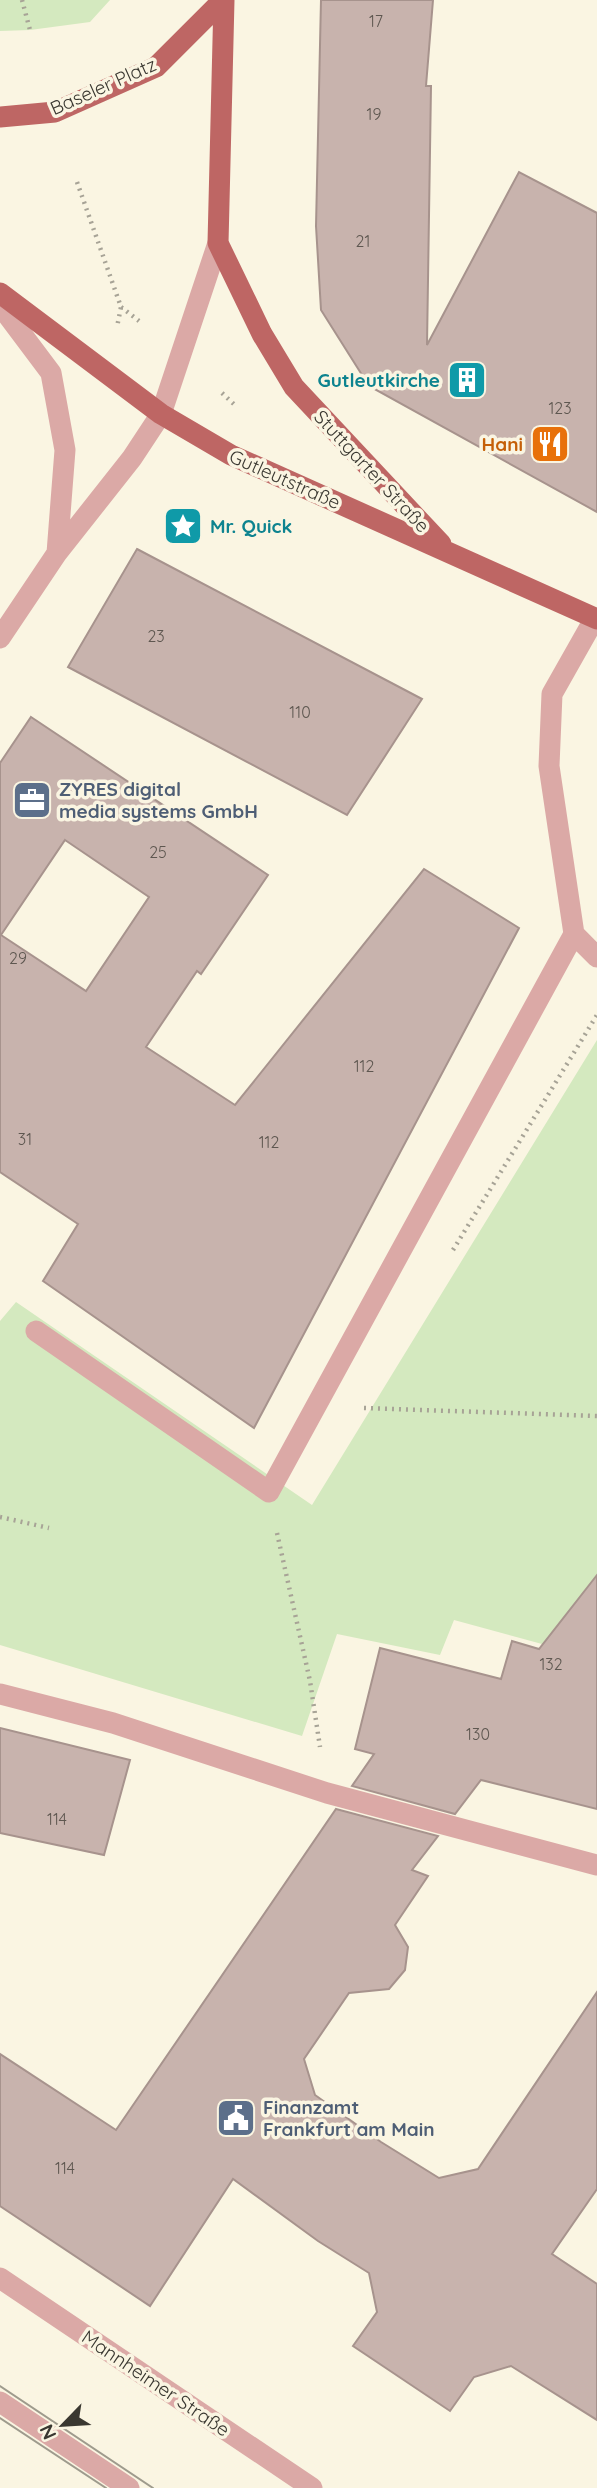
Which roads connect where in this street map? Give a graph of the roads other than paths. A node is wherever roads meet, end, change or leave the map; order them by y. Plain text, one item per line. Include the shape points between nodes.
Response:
1 (224, 0) edge
2 (0, 117) edge
3 (219, 243) junction
4 (0, 293) edge
5 (0, 305) edge
6 (161, 414) junction
7 (447, 551) junction
8 (57, 553) junction
9 (596, 618) edge
10 (0, 638) edge
11 (574, 934) junction
12 (597, 957) edge
13 (36, 1331) dead end
14 (0, 1694) edge
15 (597, 1865) edge
16 (0, 2278) edge
17 (0, 2402) edge
18 (129, 2488) edge
19 (312, 2488) edge

1 - 2 main road, Baseler Platz via 156,67 55,112
1 - 3 main road, Stuttgarter Straße
3 - 6 street, Stuttgarter Straße
3 - 7 main road, Stuttgarter Straße via 262,334 294,387
4 - 6 main road, Gutleutstraße
5 - 8 street, Stuttgarter Straße via 51,373 65,450
6 - 7 main road, Gutleutstraße via 231,455
6 - 8 street, Stuttgarter Straße
7 - 9 main road, Gutleutstraße
8 - 10 street, Stuttgarter Straße
9 - 11 street via 552,694 549,766
11 - 12 street
11 - 13 street via 269,1492
14 - 15 street via 113,1723 327,1793
16 - 19 street, Mannheimer Straße
17 - 18 street

